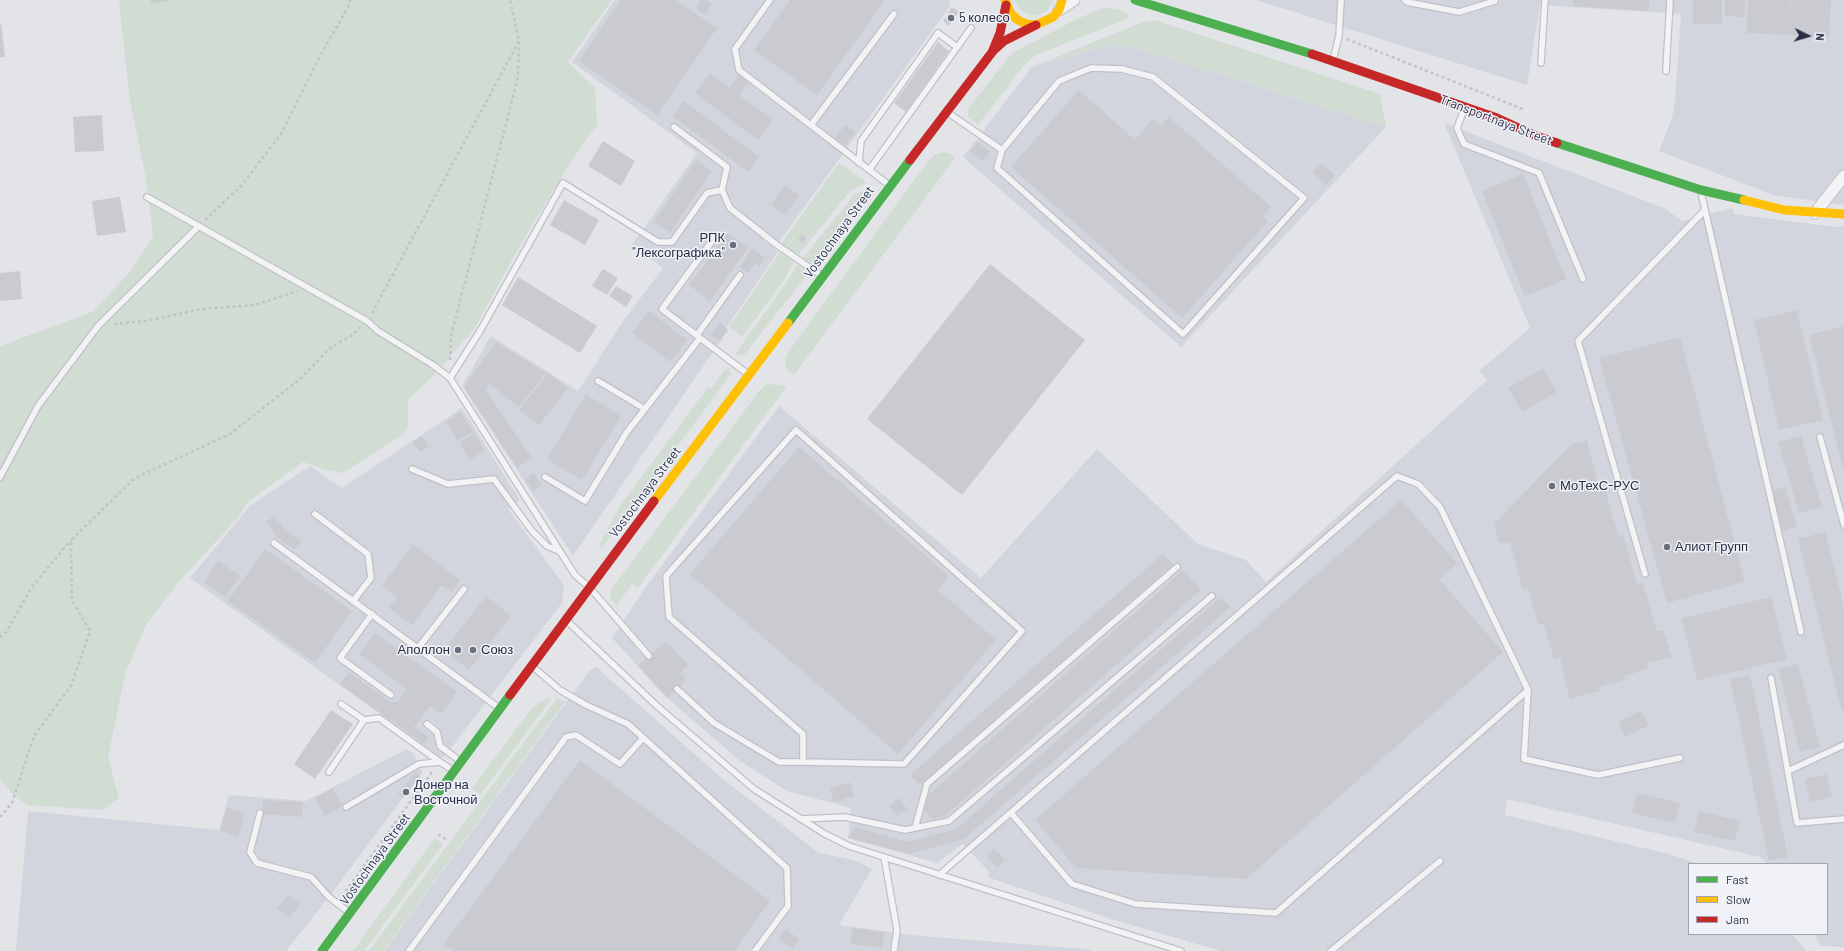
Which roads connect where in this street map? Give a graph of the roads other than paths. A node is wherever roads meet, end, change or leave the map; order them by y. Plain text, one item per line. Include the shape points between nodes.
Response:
1 (770, 0) edge
2 (1074, 0) edge
3 (1136, 0) edge
4 (1341, 0) edge
5 (1405, 0) edge
6 (1495, 0) edge
7 (1545, 0) edge
8 (1670, 0) edge
9 (1006, 3) edge
10 (1061, 5) edge
11 (894, 14) dead end
12 (1036, 25) junction
13 (971, 28) dead end
14 (957, 47) junction
15 (993, 51) junction
16 (1333, 61) junction
17 (1541, 63) dead end
18 (1666, 71) dead end
19 (1465, 107) junction
20 (947, 112) junction
21 (811, 126) junction
22 (674, 127) dead end
23 (1002, 150) junction
24 (859, 163) junction
25 (869, 170) junction
26 (1844, 176) edge
27 (890, 186) junction
28 (722, 190) junction
29 (1701, 190) junction
30 (147, 196) dead end
31 (1705, 210) junction
32 (1814, 213) junction
33 (1844, 214) edge
34 (199, 226) junction
35 (714, 237) dead end
36 (740, 275) dead end
37 (823, 276) junction
38 (1583, 279) dead end
39 (699, 337) junction
40 (749, 375) junction
41 (450, 378) junction
42 (598, 381) dead end
43 (645, 409) junction
44 (1820, 437) dead end
45 (412, 469) dead end
46 (0, 476) edge
47 (545, 477) dead end
48 (315, 514) dead end
49 (1844, 526) edge
50 (274, 543) dead end
51 (559, 551) junction
52 (1177, 567) dead end
53 (1645, 574) dead end
54 (590, 588) junction
55 (464, 589) dead end
56 (1212, 596) dead end
57 (353, 601) junction
58 (372, 614) junction
59 (566, 619) junction
60 (1801, 632) dead end
61 (418, 648) junction
62 (649, 656) dead end
63 (532, 666) junction
64 (1770, 678) dead end
65 (677, 688) dead end
66 (1528, 690) junction
67 (391, 695) dead end
68 (341, 704) dead end
69 (501, 709) junction
70 (364, 720) junction
71 (427, 724) dead end
72 (642, 738) junction
73 (1844, 745) edge
74 (1680, 758) dead end
75 (440, 762) junction
76 (462, 762) junction
77 (803, 762) junction
78 (1788, 771) junction
79 (329, 772) dead end
80 (455, 772) junction
81 (346, 806) dead end
82 (1011, 813) junction
83 (260, 814) dead end
84 (801, 819) junction
85 (1844, 819) edge
86 (915, 828) junction
87 (884, 857) junction
88 (1440, 861) dead end
89 (939, 875) junction
90 (351, 913) junction
91 (322, 951) edge
92 (409, 951) edge
93 (755, 951) edge
94 (894, 951) edge
95 (1180, 951) edge
96 (1331, 951) edge

1 - 21 lane via 736,49 739,70
2 - 10 street
3 - 16 street, Transportnaya Street
4 - 16 lane via 1339,36
5 - 6 lane via 1459,12
7 - 17 lane
8 - 18 lane
9 - 12 street via 1011,14 1018,20
9 - 15 street, Vostochnaya Street via 1000,33
10 - 12 street, Vostochnaya Street via 1049,20
11 - 21 lane
12 - 15 street, Vostochnaya Street via 1004,41
13 - 14 lane
14 - 24 lane via 938,33 861,141
14 - 25 lane
15 - 20 street, Vostochnaya Street
16 - 19 street, Transportnaya Street
19 - 29 street, Transportnaya Street via 1536,136
19 - 38 lane via 1457,128 1464,144 1539,173
20 - 23 lane
20 - 27 street, Vostochnaya Street
21 - 24 lane
22 - 28 lane via 727,168
23 - 23 lane via 997,168 1183,334 1304,198 1154,77 1122,68 1091,68 1059,81
24 - 25 lane
25 - 27 lane
26 - 32 street
27 - 37 street, Vostochnaya Street
28 - 37 lane via 730,208 777,245
28 - 41 lane via 707,193 672,242 658,242 563,183 480,331
29 - 31 lane
29 - 32 street, Transportnaya Street via 1768,207
30 - 34 lane
31 - 53 lane via 1578,341
31 - 60 lane
32 - 33 street, Transportnaya Street
34 - 41 lane via 367,321 378,331
34 - 46 lane via 98,326 38,406
35 - 39 lane via 662,309
36 - 39 lane
37 - 40 street, Vostochnaya Street
39 - 40 lane
39 - 43 lane
40 - 54 street, Vostochnaya Street
41 - 51 lane
42 - 43 lane
43 - 47 lane via 627,432 585,501
44 - 49 lane
45 - 51 lane via 448,484 494,479 532,531 547,546
48 - 57 lane via 368,554 371,578
50 - 57 lane
51 - 54 lane via 575,575
52 - 86 lane via 927,784
54 - 59 street, Vostochnaya Street
54 - 62 lane
55 - 61 lane
56 - 86 lane via 949,821
57 - 58 lane
58 - 61 lane
58 - 67 lane via 340,658
59 - 63 street, Vostochnaya Street
59 - 84 lane via 656,704 754,789
61 - 69 lane
63 - 69 street, Vostochnaya Street
63 - 72 lane via 560,690 628,724
64 - 78 lane
65 - 77 lane via 714,723 779,762
66 - 74 lane via 1524,759 1598,775
66 - 82 lane via 1276,913 1136,904 1072,884
66 - 82 lane via 1440,507 1418,484 1397,476
68 - 70 lane
69 - 76 street, Vostochnaya Street
70 - 75 lane via 379,718
70 - 79 lane
71 - 76 lane via 438,732 440,746
72 - 92 lane via 620,764 576,735 566,737
72 - 93 lane via 787,868 788,906
73 - 78 lane
75 - 80 lane
75 - 81 lane via 419,764
76 - 80 street, Vostochnaya Street
77 - 77 lane via 803,734 669,617 666,576 796,430 1022,631 904,764
78 - 85 lane via 1797,823
80 - 90 street, Vostochnaya Street
82 - 89 lane
83 - 90 lane via 250,852 258,863 311,877 329,897
84 - 86 lane via 845,817 905,830
84 - 87 lane via 849,846
87 - 89 lane
87 - 94 lane via 897,930
88 - 96 lane
89 - 95 lane
90 - 91 street, Vostochnaya Street

